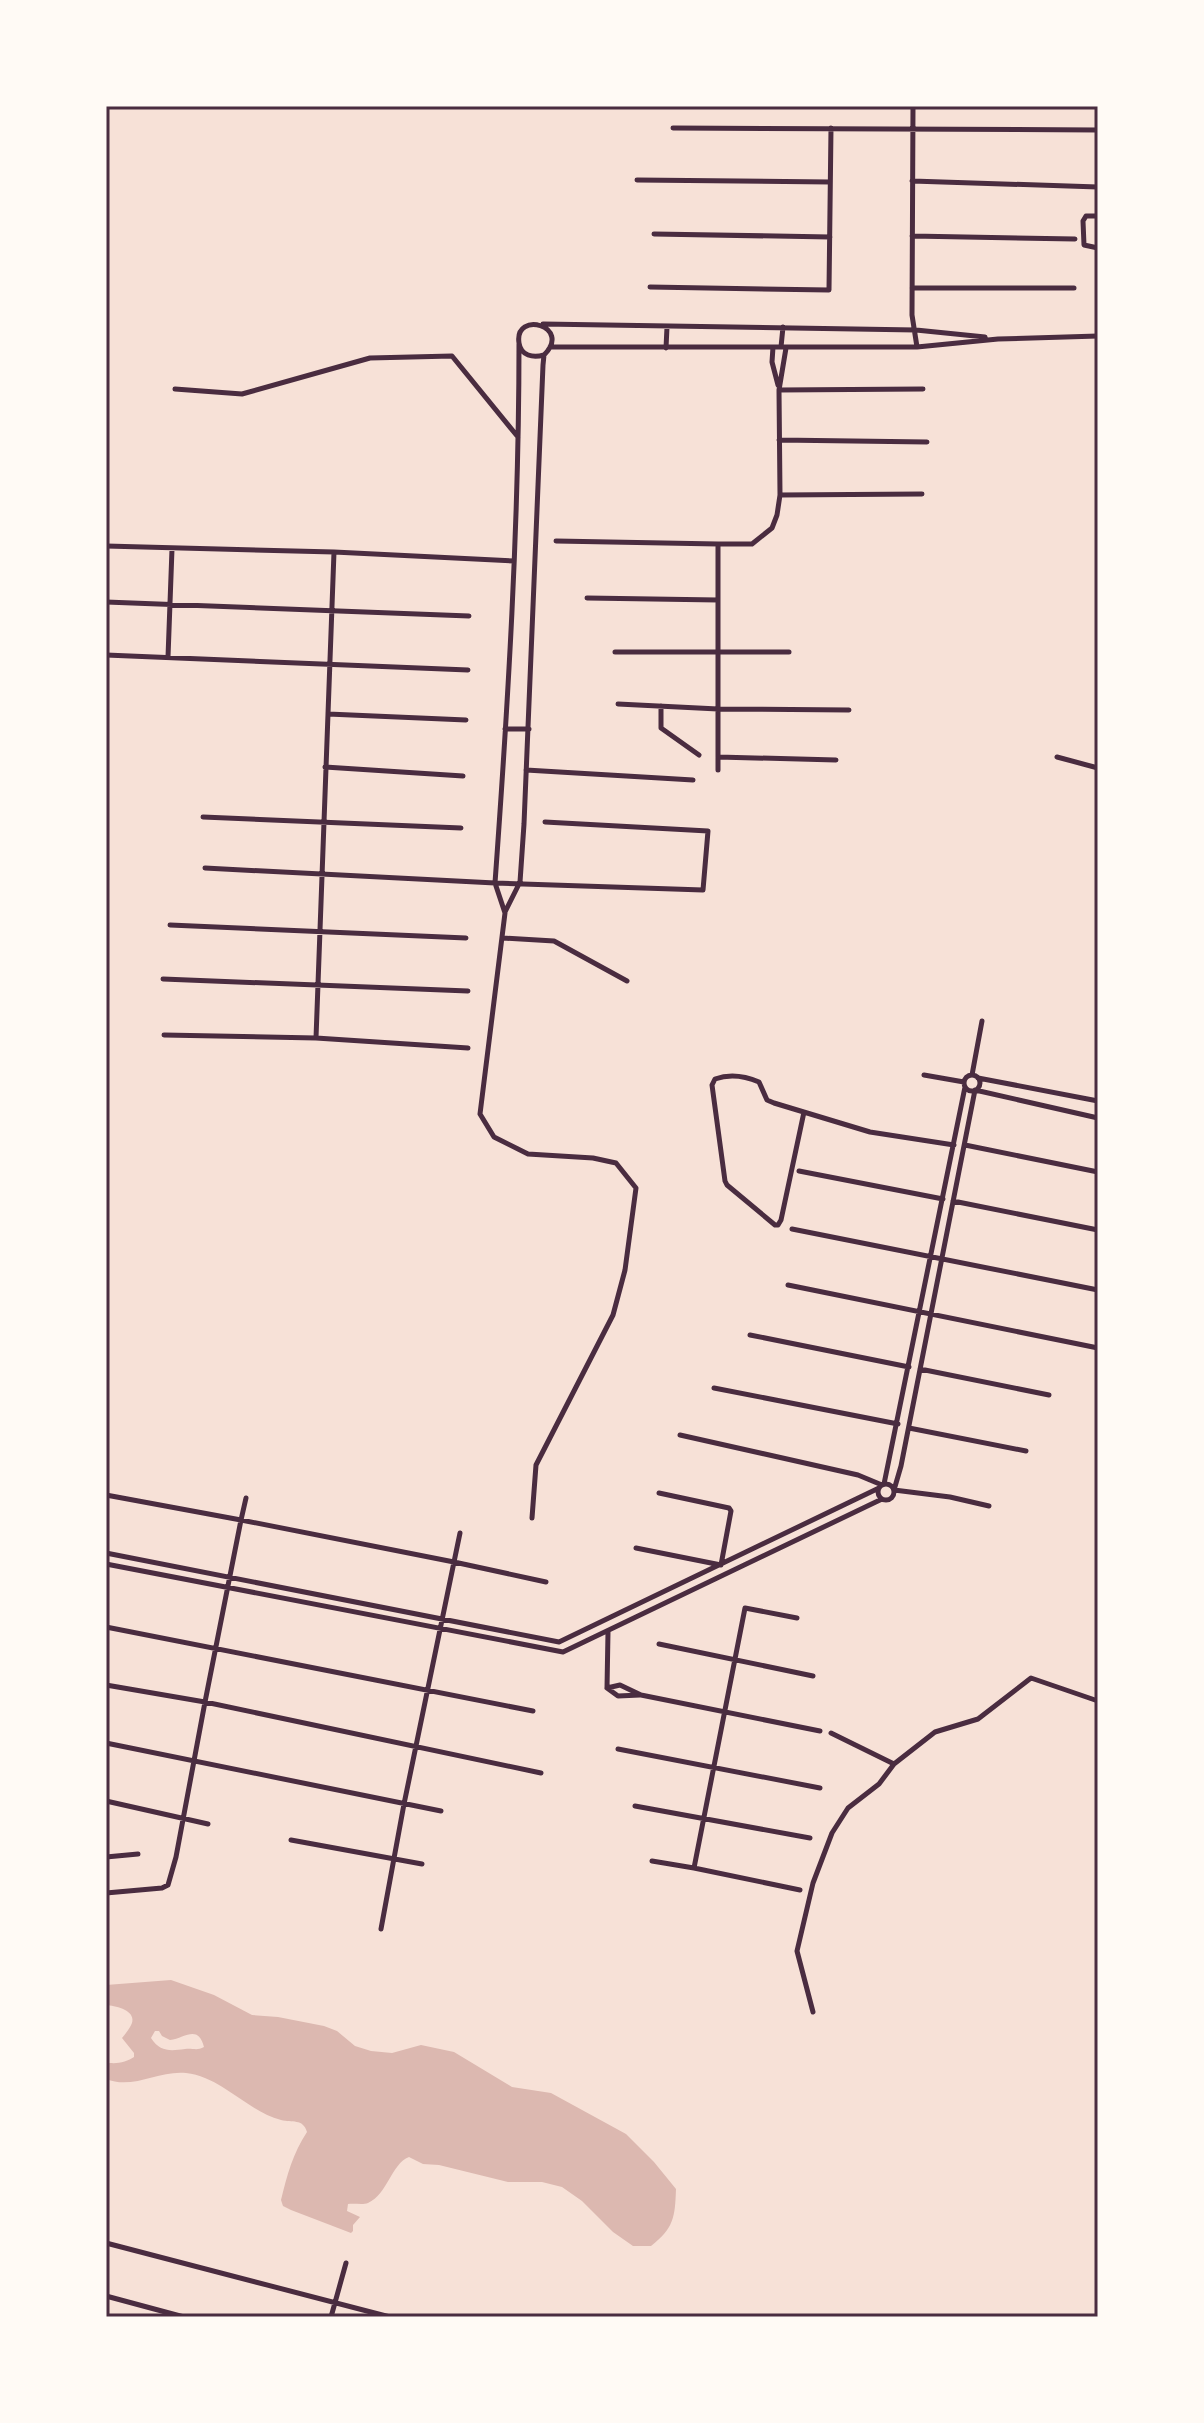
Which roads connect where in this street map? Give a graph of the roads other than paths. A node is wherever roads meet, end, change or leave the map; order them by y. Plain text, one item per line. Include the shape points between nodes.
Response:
1 (913, 106) edge
2 (673, 128) dead end
3 (831, 128) junction
4 (912, 128) junction
5 (1098, 130) edge
6 (637, 180) dead end
7 (912, 181) junction
8 (830, 182) junction
9 (1098, 187) edge
10 (1098, 216) edge
11 (654, 234) dead end
12 (912, 236) junction
13 (830, 237) junction
14 (1075, 239) dead end
15 (1098, 248) edge
16 (650, 287) dead end
17 (912, 288) junction
18 (1074, 288) dead end
19 (539, 324) junction
20 (667, 327) junction
21 (783, 327) junction
22 (916, 330) junction
23 (1098, 336) edge
24 (998, 339) junction
25 (519, 344) junction
26 (550, 347) junction
27 (773, 347) junction
28 (784, 347) junction
29 (917, 347) junction
30 (666, 348) junction
31 (544, 355) junction
32 (175, 389) dead end
33 (923, 389) dead end
34 (779, 390) junction
35 (519, 437) junction
36 (779, 440) junction
37 (927, 442) dead end
38 (922, 494) dead end
39 (780, 495) junction
40 (556, 541) dead end
41 (718, 544) junction
42 (106, 546) edge
43 (172, 549) junction
44 (334, 552) junction
45 (514, 561) junction
46 (587, 598) dead end
47 (718, 600) junction
48 (106, 602) edge
49 (170, 604) junction
50 (332, 609) junction
51 (469, 616) dead end
52 (615, 652) dead end
53 (789, 652) dead end
54 (718, 654) junction
55 (106, 655) edge
56 (168, 657) junction
57 (330, 665) junction
58 (468, 670) dead end
59 (618, 704) dead end
60 (661, 706) junction
61 (718, 709) junction
62 (849, 710) dead end
63 (328, 714) junction
64 (466, 720) dead end
65 (505, 729) junction
66 (529, 729) junction
67 (699, 755) dead end
68 (718, 757) junction
69 (1057, 757) dead end
70 (836, 760) dead end
71 (325, 767) junction
72 (1098, 768) edge
73 (526, 770) junction
74 (718, 770) dead end
75 (463, 776) dead end
76 (693, 780) dead end
77 (203, 817) dead end
78 (323, 821) junction
79 (545, 822) dead end
80 (461, 828) dead end
81 (205, 868) dead end
82 (321, 874) junction
83 (520, 882) junction
84 (495, 883) junction
85 (505, 913) junction
86 (170, 925) dead end
87 (320, 932) junction
88 (466, 938) dead end
89 (503, 938) junction
90 (163, 979) dead end
91 (627, 981) dead end
92 (318, 985) junction
93 (468, 991) dead end
94 (982, 1021) dead end
95 (164, 1035) dead end
96 (316, 1038) junction
97 (468, 1048) dead end
98 (924, 1075) dead end
99 (975, 1076) junction
100 (965, 1085) junction
101 (975, 1090) junction
102 (1098, 1101) edge
103 (804, 1112) junction
104 (1098, 1118) edge
105 (954, 1145) junction
106 (965, 1145) junction
107 (799, 1171) dead end
108 (1098, 1172) edge
109 (943, 1199) junction
110 (953, 1201) junction
111 (792, 1229) dead end
112 (1098, 1230) edge
113 (931, 1257) junction
114 (942, 1258) junction
115 (788, 1285) dead end
116 (1098, 1290) edge
117 (920, 1311) junction
118 (931, 1314) junction
119 (750, 1335) dead end
120 (1098, 1348) edge
121 (909, 1367) junction
122 (920, 1369) junction
123 (714, 1388) dead end
124 (1049, 1395) dead end
125 (898, 1424) junction
126 (909, 1428) junction
127 (680, 1435) dead end
128 (1026, 1451) dead end
129 (882, 1486) junction
130 (894, 1490) junction
131 (659, 1493) dead end
132 (106, 1495) edge
133 (246, 1498) dead end
134 (882, 1499) junction
135 (989, 1506) dead end
136 (532, 1518) dead end
137 (241, 1520) junction
138 (460, 1533) dead end
139 (636, 1548) dead end
140 (106, 1553) edge
141 (454, 1562) junction
142 (106, 1564) edge
143 (721, 1565) junction
144 (229, 1577) junction
145 (546, 1582) dead end
146 (227, 1589) junction
147 (797, 1618) dead end
148 (442, 1620) junction
149 (106, 1627) edge
150 (440, 1630) junction
151 (608, 1632) junction
152 (659, 1644) dead end
153 (216, 1649) junction
154 (735, 1658) junction
155 (813, 1676) dead end
156 (106, 1685) edge
157 (607, 1688) junction
158 (429, 1691) junction
159 (641, 1695) junction
160 (1098, 1701) edge
161 (205, 1702) junction
162 (533, 1711) dead end
163 (725, 1712) junction
164 (820, 1731) dead end
165 (831, 1733) dead end
166 (106, 1743) edge
167 (416, 1747) junction
168 (618, 1749) dead end
169 (194, 1762) junction
170 (894, 1764) junction
171 (714, 1766) junction
172 (541, 1773) dead end
173 (820, 1788) dead end
174 (106, 1801) edge
175 (404, 1804) junction
176 (635, 1806) dead end
177 (441, 1811) dead end
178 (184, 1818) junction
179 (703, 1820) junction
180 (208, 1824) dead end
181 (810, 1838) dead end
182 (291, 1840) dead end
183 (138, 1854) dead end
184 (106, 1857) edge
185 (393, 1859) junction
186 (652, 1861) dead end
187 (422, 1864) dead end
188 (694, 1868) junction
189 (800, 1890) dead end
190 (106, 1893) edge
191 (381, 1929) dead end
192 (813, 2012) dead end
193 (106, 2243) edge
194 (346, 2263) dead end
195 (106, 2296) edge
196 (335, 2302) junction
197 (184, 2317) edge
198 (331, 2317) edge
199 (390, 2317) edge

1 - 4 street
2 - 3 street
3 - 4 street
3 - 8 street
4 - 5 street
4 - 7 street
6 - 8 street
7 - 9 street
7 - 12 street
8 - 13 street
10 - 15 street via 1083,221 1084,245
11 - 13 street
12 - 14 street
12 - 17 street
13 - 16 street via 829,290
17 - 18 street
17 - 22 street
19 - 20 street
19 - 25 street via 524,329
19 - 26 street via 548,330
20 - 21 street
20 - 30 street
21 - 22 street
21 - 28 street
22 - 24 street
22 - 29 street
23 - 24 street
24 - 29 street
25 - 31 street via 528,356
25 - 35 street
26 - 30 street
26 - 31 street
27 - 28 street
27 - 30 street
27 - 34 street
28 - 29 street
28 - 34 street
31 - 66 street
32 - 35 street via 242,394 370,358 452,356
33 - 34 street
34 - 36 street
35 - 45 street
36 - 37 street
36 - 39 street
38 - 39 street
39 - 41 street via 772,528 761,538 752,544
40 - 41 street
41 - 47 street
42 - 43 street
43 - 44 street
43 - 49 street
44 - 45 street
44 - 50 street
45 - 65 street
46 - 47 street
47 - 54 street
48 - 49 street
49 - 50 street
49 - 56 street
50 - 51 street
50 - 57 street
52 - 54 street
53 - 54 street
54 - 61 street
55 - 56 street
56 - 57 street
57 - 58 street
57 - 63 street
59 - 60 street
60 - 61 street
60 - 67 street via 661,728
61 - 62 street
61 - 68 street
63 - 64 street
63 - 71 street
65 - 66 street
65 - 84 street
66 - 73 street
68 - 70 street
68 - 74 street
69 - 72 street
71 - 75 street
71 - 78 street
73 - 76 street
73 - 83 street
77 - 78 street
78 - 80 street
78 - 82 street
79 - 83 street via 708,831 703,890
81 - 82 street
82 - 84 street
82 - 87 street
83 - 84 street
83 - 85 street
84 - 85 street
85 - 89 street
86 - 87 street
87 - 88 street
87 - 92 street
89 - 91 street via 554,941
89 - 136 street via 480,1114 494,1137 528,1154 616,1163 636,1188 613,1315 536,1465
90 - 92 street
92 - 93 street
92 - 96 street
94 - 99 street
95 - 96 street
96 - 97 street
98 - 100 street
99 - 100 street via 966,1078
99 - 101 street via 980,1085
99 - 102 street
100 - 101 street
100 - 105 street
101 - 104 street
101 - 106 street
103 - 103 street via 781,1220 775,1225 725,1181 713,1081 729,1075 753,1079 770,1102
103 - 105 street via 870,1132
105 - 109 street
106 - 108 street
106 - 110 street
107 - 109 street
109 - 113 street
110 - 112 street
110 - 114 street
111 - 113 street
113 - 114 street
113 - 117 street
114 - 116 street
114 - 118 street
115 - 117 street
117 - 118 street
117 - 121 street
118 - 120 street
118 - 122 street
119 - 121 street
121 - 125 street
122 - 124 street
122 - 126 street
123 - 125 street
125 - 129 street
126 - 128 street
126 - 130 street
127 - 129 street via 858,1475
129 - 130 street
129 - 134 street
129 - 143 street
130 - 134 street via 891,1499
130 - 135 street
131 - 143 street via 729,1508
132 - 137 street
133 - 137 street
134 - 151 street
137 - 141 street
137 - 144 street
138 - 141 street
139 - 143 street
140 - 144 street
141 - 145 street
141 - 148 street
142 - 146 street
143 - 148 street via 565,1641
144 - 146 street
144 - 148 street
146 - 150 street
146 - 153 street
147 - 154 street via 745,1608
148 - 150 street
149 - 153 street
150 - 151 street via 563,1652
150 - 158 street
151 - 157 street
152 - 154 street
153 - 158 street
153 - 161 street
154 - 155 street
154 - 163 street
156 - 161 street
157 - 159 street via 620,1685
157 - 159 street via 618,1696
158 - 162 street
158 - 167 street
159 - 163 street
160 - 170 street via 1031,1678 978,1719 935,1732
161 - 167 street
161 - 169 street
163 - 164 street
163 - 171 street
165 - 170 street
166 - 169 street
167 - 172 street
167 - 175 street
168 - 171 street
169 - 175 street
169 - 178 street
170 - 192 street via 879,1784 848,1808 813,1883 797,1951
171 - 173 street
171 - 179 street
174 - 178 street
175 - 177 street
175 - 185 street
176 - 179 street
178 - 180 street
178 - 190 street via 168,1885
179 - 181 street
179 - 188 street
182 - 185 street
183 - 184 street
185 - 187 street
185 - 191 street
186 - 188 street
188 - 189 street
193 - 196 street
194 - 196 street
195 - 197 street
196 - 198 street
196 - 199 street

